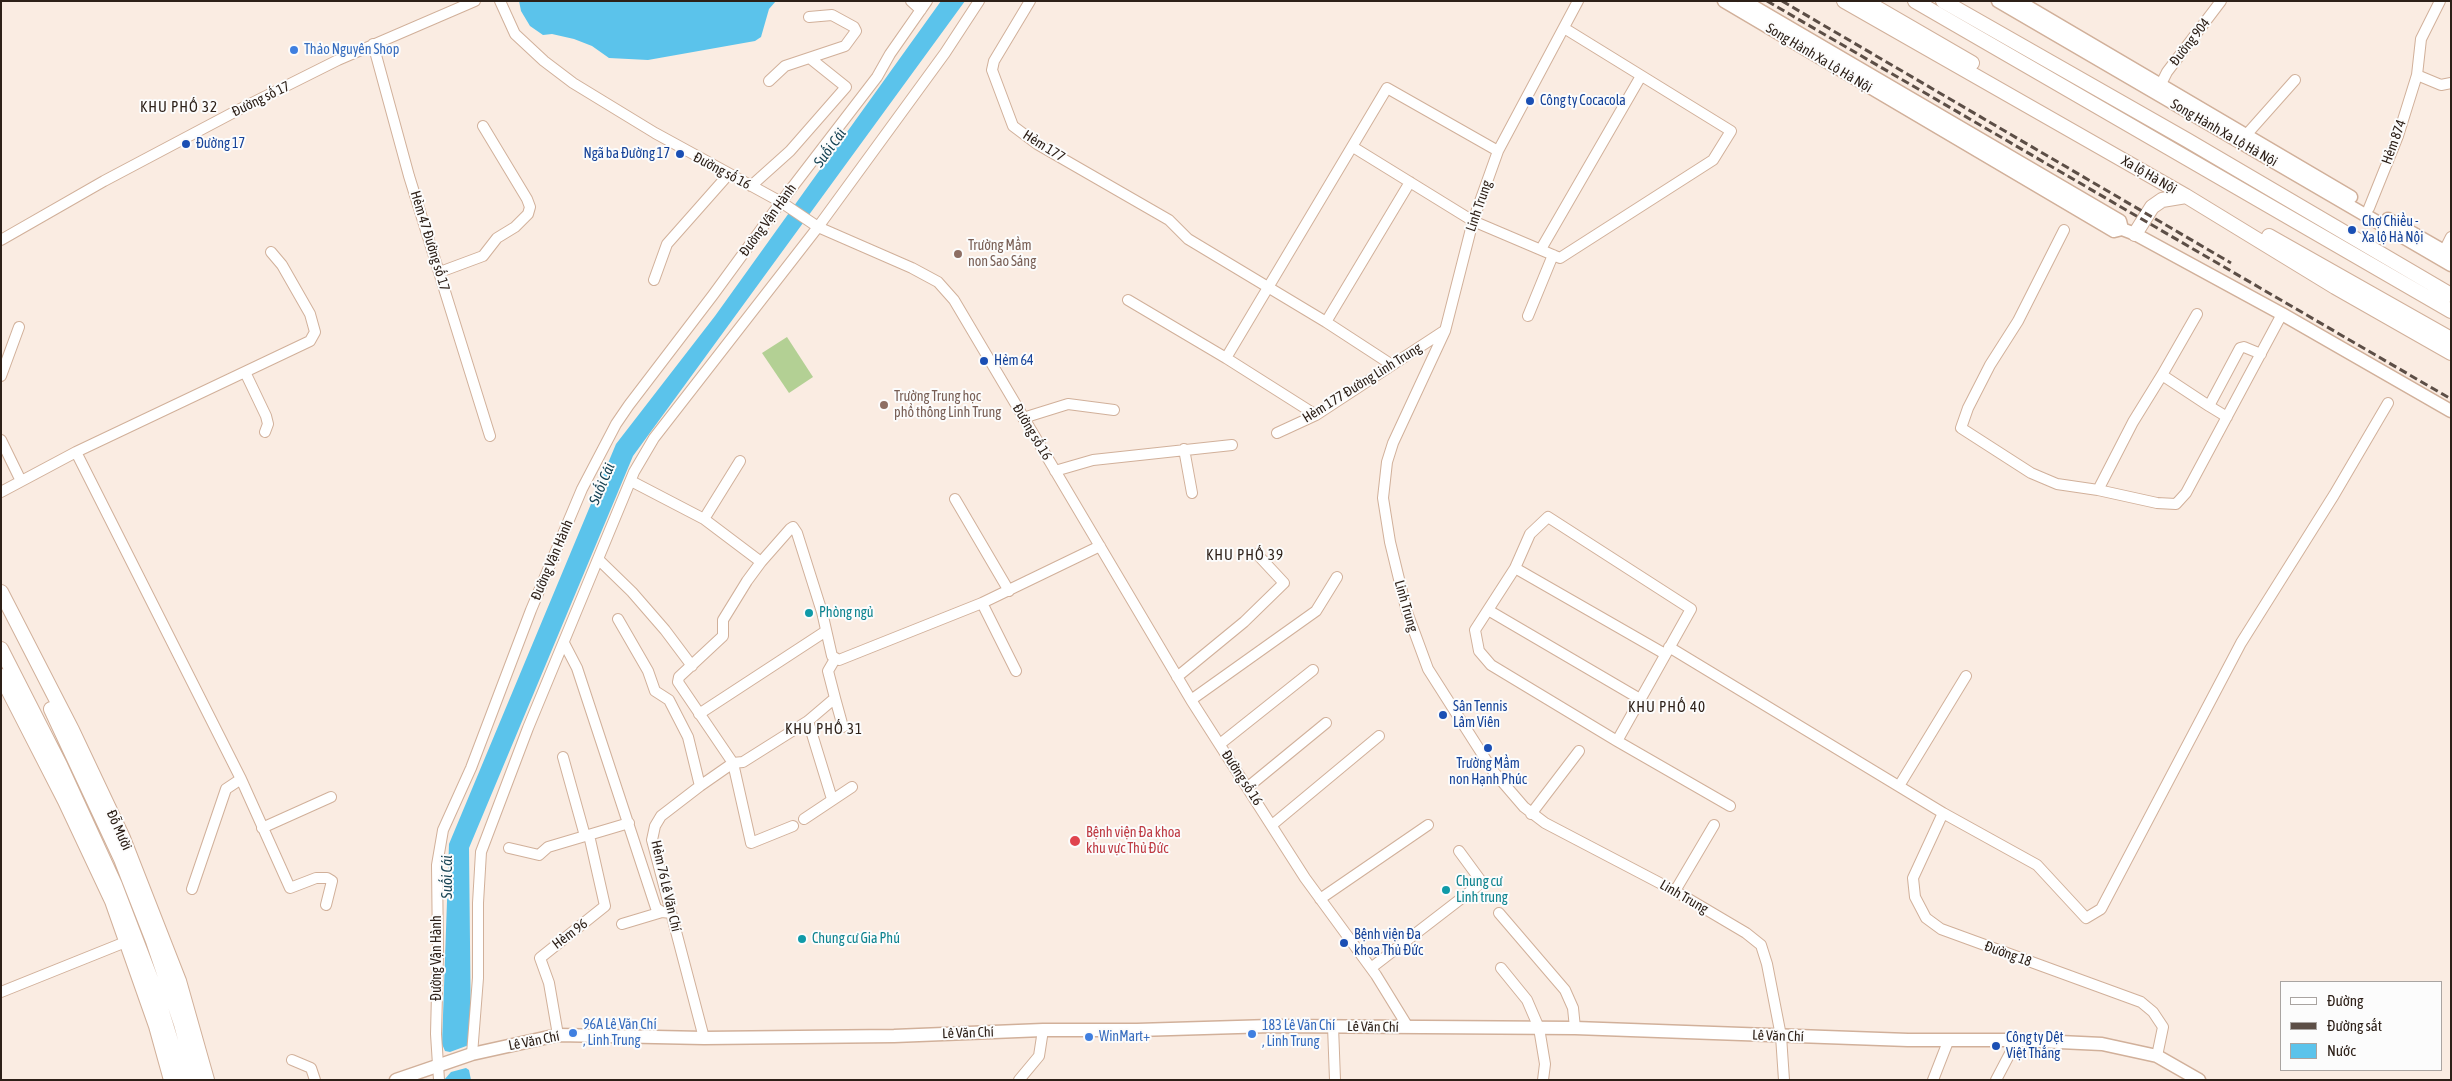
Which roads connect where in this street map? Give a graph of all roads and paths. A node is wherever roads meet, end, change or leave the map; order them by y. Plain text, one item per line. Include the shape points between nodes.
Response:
1 (475, 1) edge
2 (500, 1) edge
3 (911, 1) edge
4 (979, 1) edge
5 (1030, 1) edge
6 (1578, 1) edge
7 (1724, 1) edge
8 (1744, 1) edge
9 (1844, 1) edge
10 (1865, 1) edge
11 (1915, 1) edge
12 (1943, 1) edge
13 (1998, 1) edge
14 (2018, 1) edge
15 (2221, 1) edge
16 (2440, 1) edge
17 (458, 5) edge
18 (924, 5) edge
19 (809, 17) dead end
20 (1564, 28) junction
21 (374, 44) junction
22 (811, 59) junction
23 (2417, 75) junction
24 (1641, 76) junction
25 (2295, 80) dead end
26 (770, 82) dead end
27 (2451, 84) edge
28 (2157, 88) junction
29 (483, 126) dead end
30 (2247, 134) junction
31 (1353, 147) junction
32 (1498, 151) junction
33 (728, 175) junction
34 (1410, 182) junction
35 (750, 186) junction
36 (2186, 196) junction
37 (785, 204) junction
38 (2369, 208) junction
39 (2214, 213) junction
40 (2231, 213) junction
41 (1473, 220) junction
42 (814, 224) junction
43 (2064, 230) dead end
44 (2128, 231) junction
45 (2451, 237) edge
46 (1, 240) edge
47 (1541, 249) junction
48 (271, 252) dead end
49 (1553, 255) junction
50 (2446, 257) edge
51 (2319, 265) junction
52 (440, 272) junction
53 (654, 280) dead end
54 (1269, 287) junction
55 (2335, 287) junction
56 (2451, 295) edge
57 (1128, 300) dead end
58 (2451, 311) edge
59 (2197, 314) dead end
60 (2282, 314) junction
61 (1528, 316) dead end
62 (1326, 322) junction
63 (19, 327) dead end
64 (1445, 331) junction
65 (2451, 340) edge
66 (2451, 353) edge
67 (2261, 354) junction
68 (1226, 358) junction
69 (1392, 365) junction
70 (246, 372) junction
71 (2162, 375) junction
72 (1, 376) edge
73 (2388, 403) dead end
74 (2209, 406) junction
75 (1114, 410) dead end
76 (2451, 411) edge
77 (1316, 415) junction
78 (2227, 417) junction
79 (1023, 418) junction
80 (265, 432) dead end
81 (1277, 433) dead end
82 (490, 436) dead end
83 (1, 440) edge
84 (1232, 446) dead end
85 (1184, 449) junction
86 (76, 452) junction
87 (740, 461) dead end
88 (1055, 471) junction
89 (22, 481) junction
90 (631, 481) junction
91 (2098, 490) junction
92 (1, 492) edge
93 (1192, 493) dead end
94 (956, 498) dead end
95 (704, 519) junction
96 (1100, 546) junction
97 (1257, 554) dead end
98 (598, 559) junction
99 (761, 562) junction
100 (1515, 568) junction
101 (1337, 577) dead end
102 (1009, 591) junction
103 (1, 592) edge
104 (982, 604) junction
105 (1488, 610) junction
106 (1, 611) edge
107 (618, 619) dead end
108 (826, 631) junction
109 (564, 643) junction
110 (1, 649) edge
111 (1667, 651) junction
112 (835, 659) junction
113 (692, 666) junction
114 (1313, 670) dead end
115 (1016, 671) dead end
116 (1, 676) edge
117 (1966, 676) dead end
118 (1177, 677) junction
119 (835, 698) junction
120 (1640, 698) junction
121 (1191, 700) junction
122 (699, 714) junction
123 (808, 721) junction
124 (1326, 724) dead end
125 (844, 727) dead end
126 (1379, 736) dead end
127 (1616, 741) junction
128 (1220, 744) junction
129 (1579, 751) dead end
130 (563, 757) dead end
131 (733, 764) junction
132 (241, 780) junction
133 (700, 786) junction
134 (852, 786) dead end
135 (1899, 786) junction
136 (1248, 787) junction
137 (331, 798) dead end
138 (832, 799) junction
139 (1730, 806) dead end
140 (1943, 813) junction
141 (1531, 814) junction
142 (804, 819) dead end
143 (629, 823) junction
144 (1714, 824) dead end
145 (1272, 825) junction
146 (1428, 825) dead end
147 (793, 826) dead end
148 (262, 828) junction
149 (587, 836) junction
150 (509, 848) dead end
151 (1460, 851) dead end
152 (192, 889) dead end
153 (1675, 891) junction
154 (1320, 899) junction
155 (326, 905) dead end
156 (666, 913) junction
157 (1499, 913) dead end
158 (622, 924) dead end
159 (131, 940) junction
160 (1370, 968) junction
161 (1501, 968) dead end
162 (1, 992) edge
163 (1333, 1026) junction
164 (1408, 1027) junction
165 (1539, 1028) junction
166 (1575, 1028) junction
167 (1043, 1030) junction
168 (558, 1035) junction
169 (1781, 1036) junction
170 (704, 1038) junction
171 (1949, 1039) junction
172 (2016, 1040) junction
173 (472, 1054) junction
174 (2157, 1056) junction
175 (292, 1060) dead end
176 (438, 1064) junction
177 (171, 1080) edge
178 (182, 1080) edge
179 (196, 1080) edge
180 (207, 1080) edge
181 (315, 1080) edge
182 (396, 1080) edge
183 (439, 1080) edge
184 (1019, 1080) edge
185 (1335, 1080) edge
186 (1543, 1080) edge
187 (1784, 1080) edge
188 (1934, 1080) edge
189 (1996, 1080) edge
190 (2198, 1080) edge

1 - 17 street, Đường số 17
2 - 33 street, Đường số 16 via 516,34 544,61 573,83
3 - 18 street
4 - 42 street via 945,53
5 - 54 street, Hẻm 177 via 994,61 992,70 1013,126 1037,144 1169,220 1191,241
6 - 20 street, Linh Trung
7 - 44 main road, Song Hành Xa Lộ Hà Nội via 2114,231
8 - 44 main road, Song Hành Xa Lộ Hà Nội via 2120,222
9 - 36 highway, Xa lộ Hà Nội
10 - 40 highway, Xa lộ Hà Nội
11 - 58 highway
12 - 56 highway
13 - 28 main road, Song Hành Xa Lộ Hà Nội
14 - 28 main road, Song Hành Xa Lộ Hà Nội
15 - 28 street, Đường 904
16 - 23 street, Hẻm 874 via 2421,39
17 - 21 street, Đường số 17
18 - 37 street, Đường Vận Hành via 878,77
19 - 22 street via 832,15 856,31 845,46
20 - 24 street
20 - 32 street, Linh Trung
21 - 46 street, Đường số 17 via 240,109
21 - 52 street, Hẻm 47 Đường số 17 via 409,176
22 - 26 street via 785,66
22 - 35 street via 846,87 790,151
23 - 27 street via 2441,85
23 - 38 street, Hẻm 874 via 2398,136
24 - 47 street
24 - 49 street via 1731,131 1712,160 1560,258
25 - 30 street
28 - 30 main road, Song Hành Xa Lộ Hà Nội
28 - 50 main road, Song Hành Xa Lộ Hà Nội
29 - 52 street via 526,199 530,207 528,214 497,238 483,256
30 - 38 main road, Song Hành Xa Lộ Hà Nội
31 - 32 street via 1387,88
31 - 34 street
31 - 54 street
32 - 41 street, Linh Trung
33 - 35 street, Đường số 16
33 - 53 street via 667,244
34 - 41 street
34 - 62 street
35 - 37 street, Đường số 16
36 - 39 highway, Xa lộ Hà Nội
36 - 44 highway via 2162,200
37 - 42 street, Đường số 16
37 - 176 street, Đường Vận Hành via 616,424 582,489 531,610 471,768 443,830 437,865
38 - 50 main road, Song Hành Xa Lộ Hà Nội
39 - 40 highway
39 - 55 highway, Xa lộ Hà Nội
40 - 51 highway, Xa lộ Hà Nội
41 - 47 street
41 - 64 street, Linh Trung
42 - 79 street, Đường số 16 via 938,282 954,300
42 - 90 street via 654,438
43 - 91 street via 2018,321 1985,374 1961,428 2031,473 2057,484
44 - 60 main road, Song Hành Xa Lộ Hà Nội
45 - 50 street
47 - 49 street
48 - 70 street via 310,314 315,332 310,341
49 - 61 street
51 - 55 highway
51 - 65 highway, Xa lộ Hà Nội
52 - 82 street, Hẻm 47 Đường số 17
54 - 62 street, Hẻm 177
54 - 68 street
55 - 66 highway, Xa lộ Hà Nội
57 - 68 street
59 - 71 street
60 - 67 street
60 - 76 main road, Song Hành Xa Lộ Hà Nội
62 - 69 street, Hẻm 177
63 - 72 street
64 - 69 street, Hẻm 177 Đường Linh Trung
64 - 141 street, Linh Trung via 1387,462 1383,498 1386,519 1407,612 1428,669 1493,771
67 - 74 street via 2240,348
67 - 78 street
68 - 77 street
69 - 77 street, Hẻm 177 Đường Linh Trung
70 - 80 street via 266,416
70 - 86 street
71 - 74 street
71 - 91 street
73 - 140 street via 2242,643 2101,910 2086,918 2037,865
74 - 78 street
75 - 79 street via 1068,404
77 - 81 street, Hẻm 177 Đường Linh Trung
78 - 91 street via 2186,493 2176,504
79 - 88 street, Đường số 16
83 - 89 street
84 - 85 street
85 - 88 street via 1093,460
85 - 93 street
86 - 89 street
86 - 132 street
87 - 95 street
88 - 96 street, Đường số 16
89 - 92 street
90 - 95 street
90 - 98 street
94 - 102 street
95 - 99 street
96 - 102 street
96 - 118 street, Đường số 16
97 - 118 street via 1284,583 1244,622
98 - 109 street
98 - 113 street via 648,611
99 - 108 street via 790,529 795,528
99 - 113 street via 723,620 723,636
100 - 105 street
100 - 111 street
100 - 111 street via 1530,534 1548,517 1691,609
101 - 121 street via 1316,611
102 - 104 street
103 - 180 highway, Đỗ Mười via 123,838 179,981
104 - 112 street via 843,659
104 - 115 street
105 - 120 street
105 - 127 street via 1475,630 1479,652 1491,666
106 - 179 highway, Đỗ Mười via 41,686 121,859 157,950
107 - 133 street via 648,671 655,691 669,700 688,737
108 - 112 street
108 - 122 street
109 - 143 street via 577,668
109 - 173 street via 481,852 478,978
110 - 159 highway, Đỗ Mười via 90,828
111 - 120 street
111 - 135 street
112 - 119 street via 828,671
113 - 122 street via 678,682
114 - 128 street
116 - 159 highway, Đỗ Mười
117 - 135 street
118 - 121 street, Đường số 16
119 - 123 street, Hẻm 76 Lê Văn Chí
119 - 125 street
120 - 127 street
121 - 128 street, Đường số 16
122 - 131 street
123 - 131 street, Hẻm 76 Lê Văn Chí via 743,762
123 - 138 street
124 - 136 street
126 - 145 street
127 - 139 street
128 - 136 street, Đường số 16
129 - 141 street
130 - 149 street
131 - 133 street, Hẻm 76 Lê Văn Chí
131 - 147 street via 751,843
132 - 148 street
132 - 152 street via 226,789
133 - 156 street, Hẻm 76 Lê Văn Chí via 661,816 655,826 652,840
134 - 138 street
135 - 140 street
136 - 145 street, Đường số 16
137 - 148 street
138 - 142 street
140 - 174 street, Đường 18 via 1913,878 1915,897 1926,918 1941,930 2141,1002 2163,1027
141 - 153 street, Linh Trung
143 - 149 street
143 - 156 street via 656,908
144 - 153 street
145 - 154 street, Đường số 16
146 - 154 street
148 - 155 street via 290,888 316,878 332,881
149 - 150 street via 548,847 539,855
149 - 168 street, Hẻm 96 via 605,906 540,958 549,983
151 - 160 street via 1481,880 1480,884
153 - 169 street, Linh Trung via 1761,945 1768,964
154 - 160 street, Đường số 16
156 - 158 street
156 - 170 street, Hẻm 76 Lê Văn Chí
157 - 166 street via 1565,990 1573,1008
159 - 162 street
159 - 177 highway, Đỗ Mười
159 - 178 highway, Đỗ Mười via 156,992
160 - 164 street, Đường số 16
161 - 165 street via 1527,1000
163 - 164 main road, Lê Văn Chí
163 - 167 main road, Lê Văn Chí
163 - 185 street
164 - 165 main road, Lê Văn Chí
165 - 166 main road, Lê Văn Chí
165 - 186 street via 1545,1064
166 - 169 main road, Lê Văn Chí
167 - 170 main road, Lê Văn Chí
167 - 184 street via 1039,1056
168 - 170 main road, Lê Văn Chí
168 - 173 main road, Lê Văn Chí
169 - 171 main road, Lê Văn Chí
169 - 187 street, Linh Trung
171 - 172 main road, Lê Văn Chí
171 - 188 street
172 - 174 main road, Lê Văn Chí via 2102,1044
172 - 189 street
173 - 176 main road, Lê Văn Chí
174 - 190 main road, Lê Văn Chí
175 - 181 street via 311,1068
176 - 182 main road, Lê Văn Chí
176 - 183 street, Đường Vận Hành

